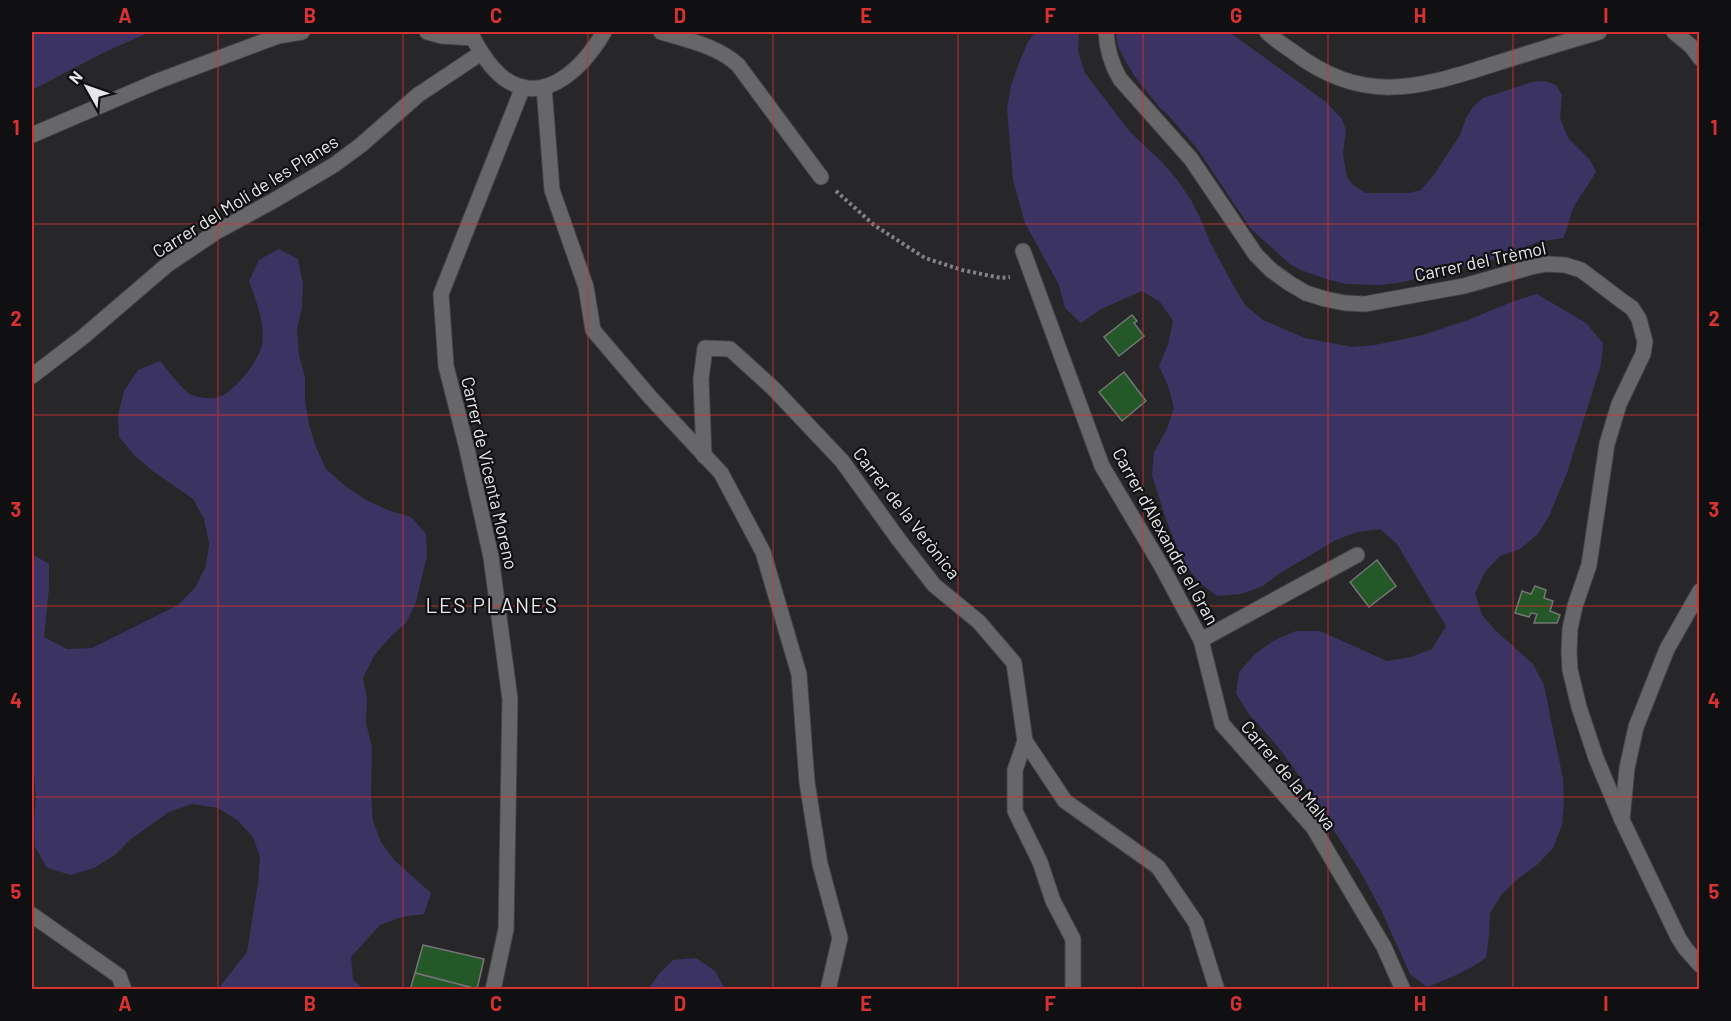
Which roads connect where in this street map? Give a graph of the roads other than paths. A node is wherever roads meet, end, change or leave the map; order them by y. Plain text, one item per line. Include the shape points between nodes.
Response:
1 (302, 32) edge
2 (428, 32) edge
3 (604, 32) edge
4 (661, 32) edge
5 (1106, 32) edge
6 (1267, 32) edge
7 (1599, 32) edge
8 (1674, 32) edge
9 (478, 35) edge
10 (481, 53) junction
11 (1700, 58) edge
12 (523, 87) junction
13 (544, 87) junction
14 (32, 135) edge
15 (821, 177) road end
16 (1023, 251) dead end
17 (32, 376) edge
18 (704, 456) junction
19 (1357, 555) dead end
20 (1700, 591) edge
21 (1201, 640) junction
22 (1025, 741) junction
23 (1622, 820) junction
24 (32, 915) edge
25 (1700, 965) edge
26 (124, 990) edge
27 (493, 990) edge
28 (828, 990) edge
29 (1073, 990) edge
30 (1217, 990) edge
31 (1403, 990) edge

1 - 14 street via 278,36 168,77
2 - 9 street via 442,36
3 - 13 street via 578,67
4 - 15 street via 730,57
5 - 23 street, Carrer del Trèmol via 1108,51 1120,79 1191,159 1256,255 1288,283 1325,299 1365,304 1464,286 1531,267 1565,265 1581,270 1632,308 1645,342 1643,354 1619,404 1607,444 1589,565 1570,628 1569,652 1571,680 1579,707
6 - 7 street via 1334,76 1372,87 1395,88 1449,79
8 - 11 street
9 - 10 street
10 - 12 street via 507,81
10 - 17 street, Carrer del Molí de les Planes via 418,95 362,146 334,165 216,232 167,265
12 - 13 street
12 - 27 street, Carrer de Vicenta Moreno via 441,294 446,366 491,557 510,699 506,929
13 - 18 street via 552,190 586,287 593,330
16 - 21 street, Carrer d'Alexandre el Gran via 1102,466
18 - 22 street, Carrer de la Verònica via 701,379 705,348 730,349 842,461 934,585 979,622 1014,663
18 - 28 street via 721,473 763,552 799,674 807,782 820,864 840,938
19 - 21 street, Carrer d'Alexandre el Gran
20 - 23 street via 1667,649 1636,727
21 - 31 street, Carrer de la Malva via 1222,724 1313,827 1384,947
22 - 29 street via 1015,770 1015,811 1072,939
22 - 30 street, Carrer de la Verònica via 1065,801 1158,867 1196,923
23 - 25 street, Carrer del Trèmol via 1678,937
24 - 26 street via 119,976

